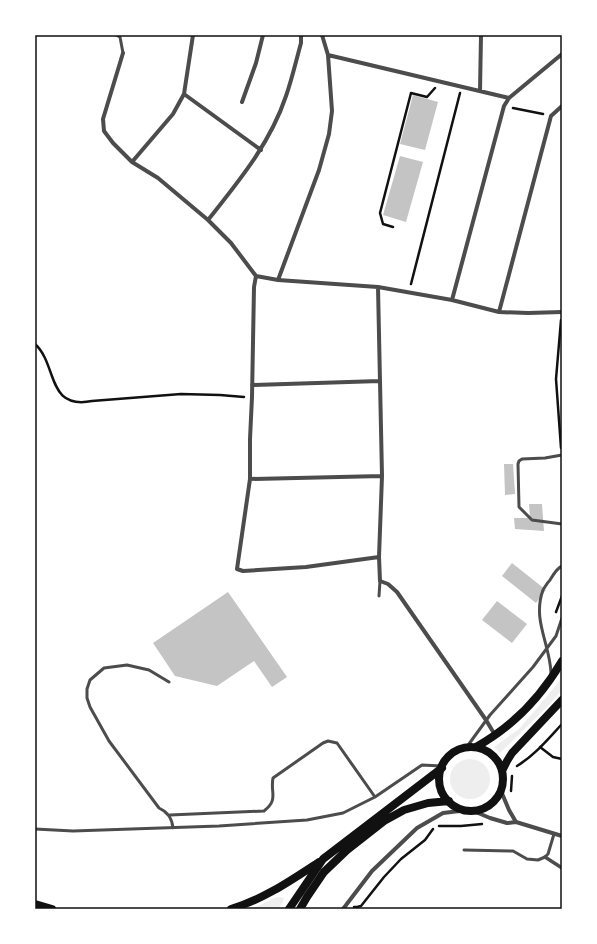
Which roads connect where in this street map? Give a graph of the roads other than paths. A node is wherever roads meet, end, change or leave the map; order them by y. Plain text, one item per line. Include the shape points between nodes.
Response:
1 (116, 35) edge
2 (193, 35) edge
3 (263, 35) edge
4 (302, 35) edge
5 (322, 35) edge
6 (481, 35) edge
7 (123, 53) joint
8 (562, 54) edge
9 (328, 55) junction
10 (480, 91) junction
11 (184, 94) junction
12 (509, 98) junction
13 (242, 102) dead end
14 (562, 106) edge
15 (261, 150) junction
16 (132, 162) junction
17 (208, 220) junction
18 (256, 276) junction
19 (278, 280) junction
20 (378, 287) junction
21 (452, 300) junction
22 (499, 312) junction
23 (562, 312) edge
24 (380, 381) junction
25 (252, 385) junction
26 (562, 455) edge
27 (382, 476) junction
28 (250, 479) junction
29 (562, 524) edge
30 (380, 557) junction
31 (562, 566) edge
32 (380, 581) junction
33 (379, 596) dead end
34 (562, 618) edge
35 (547, 647) junction
36 (562, 661) edge
37 (552, 678) junction
38 (169, 682) dead end
39 (562, 700) edge
40 (486, 720) junction
41 (495, 735) junction
42 (476, 747) junction
43 (466, 748) junction
44 (442, 767) junction
45 (502, 771) junction
46 (501, 791) junction
47 (375, 797) junction
48 (449, 801) junction
49 (469, 810) junction
50 (170, 815) junction
51 (516, 822) junction
52 (173, 828) junction
53 (35, 829) edge
54 (554, 834) junction
55 (562, 836) edge
56 (464, 850) dead end
57 (545, 857) junction
58 (323, 859) junction
59 (562, 868) edge
60 (35, 904) edge
61 (52, 909) edge
62 (231, 909) edge
63 (289, 909) edge
64 (300, 909) edge
65 (343, 909) edge

1 - 7 lane via 120,37
2 - 11 street
3 - 13 street
4 - 15 street via 286,97
5 - 9 street
6 - 10 street
7 - 16 street via 103,119 104,131
8 - 12 street
9 - 10 street
9 - 19 street via 332,112 329,134 319,170
10 - 12 street
11 - 15 street
11 - 16 street via 173,114
12 - 21 street via 504,106
14 - 22 street via 551,116
15 - 17 street
16 - 17 street via 158,178
17 - 18 street via 231,243
18 - 19 street
18 - 25 street
19 - 20 street
20 - 21 street
20 - 24 street
21 - 22 street
22 - 23 street
24 - 25 street
24 - 27 street
25 - 28 street
26 - 29 lane via 522,459 518,464 520,507 532,520
27 - 28 street
27 - 30 street
28 - 30 street via 237,568 243,571 306,567
30 - 32 street
31 - 35 lane via 543,590 539,607 543,638
32 - 33 lane
32 - 40 street via 397,592
34 - 35 lane via 556,636
35 - 37 lane
35 - 40 lane via 533,667
36 - 37 main road
37 - 41 main road via 536,698 508,726
38 - 50 lane via 149,670 127,665 104,668 90,680 87,698 109,741 159,808
39 - 45 main road via 512,753
40 - 41 street
40 - 43 lane
41 - 42 main road
42 - 43 main road
42 - 45 main road via 492,755
43 - 44 main road via 448,757
44 - 47 lane via 422,765
44 - 48 main road via 440,784 443,794
44 - 58 main road
45 - 46 main road
46 - 49 main road via 486,807
46 - 51 street
47 - 50 lane via 337,743 328,741 273,778 273,800 264,811
47 - 52 lane via 343,813 307,820
48 - 49 main road
48 - 64 main road via 428,803 404,810 384,821 324,872
49 - 51 street via 507,823
49 - 65 street via 444,813 417,828 372,871
50 - 52 lane
51 - 54 street
52 - 53 lane
54 - 55 street
54 - 57 lane
56 - 57 lane via 513,851 532,860
57 - 59 street
58 - 62 main road via 275,890
58 - 63 main road
60 - 61 main road

